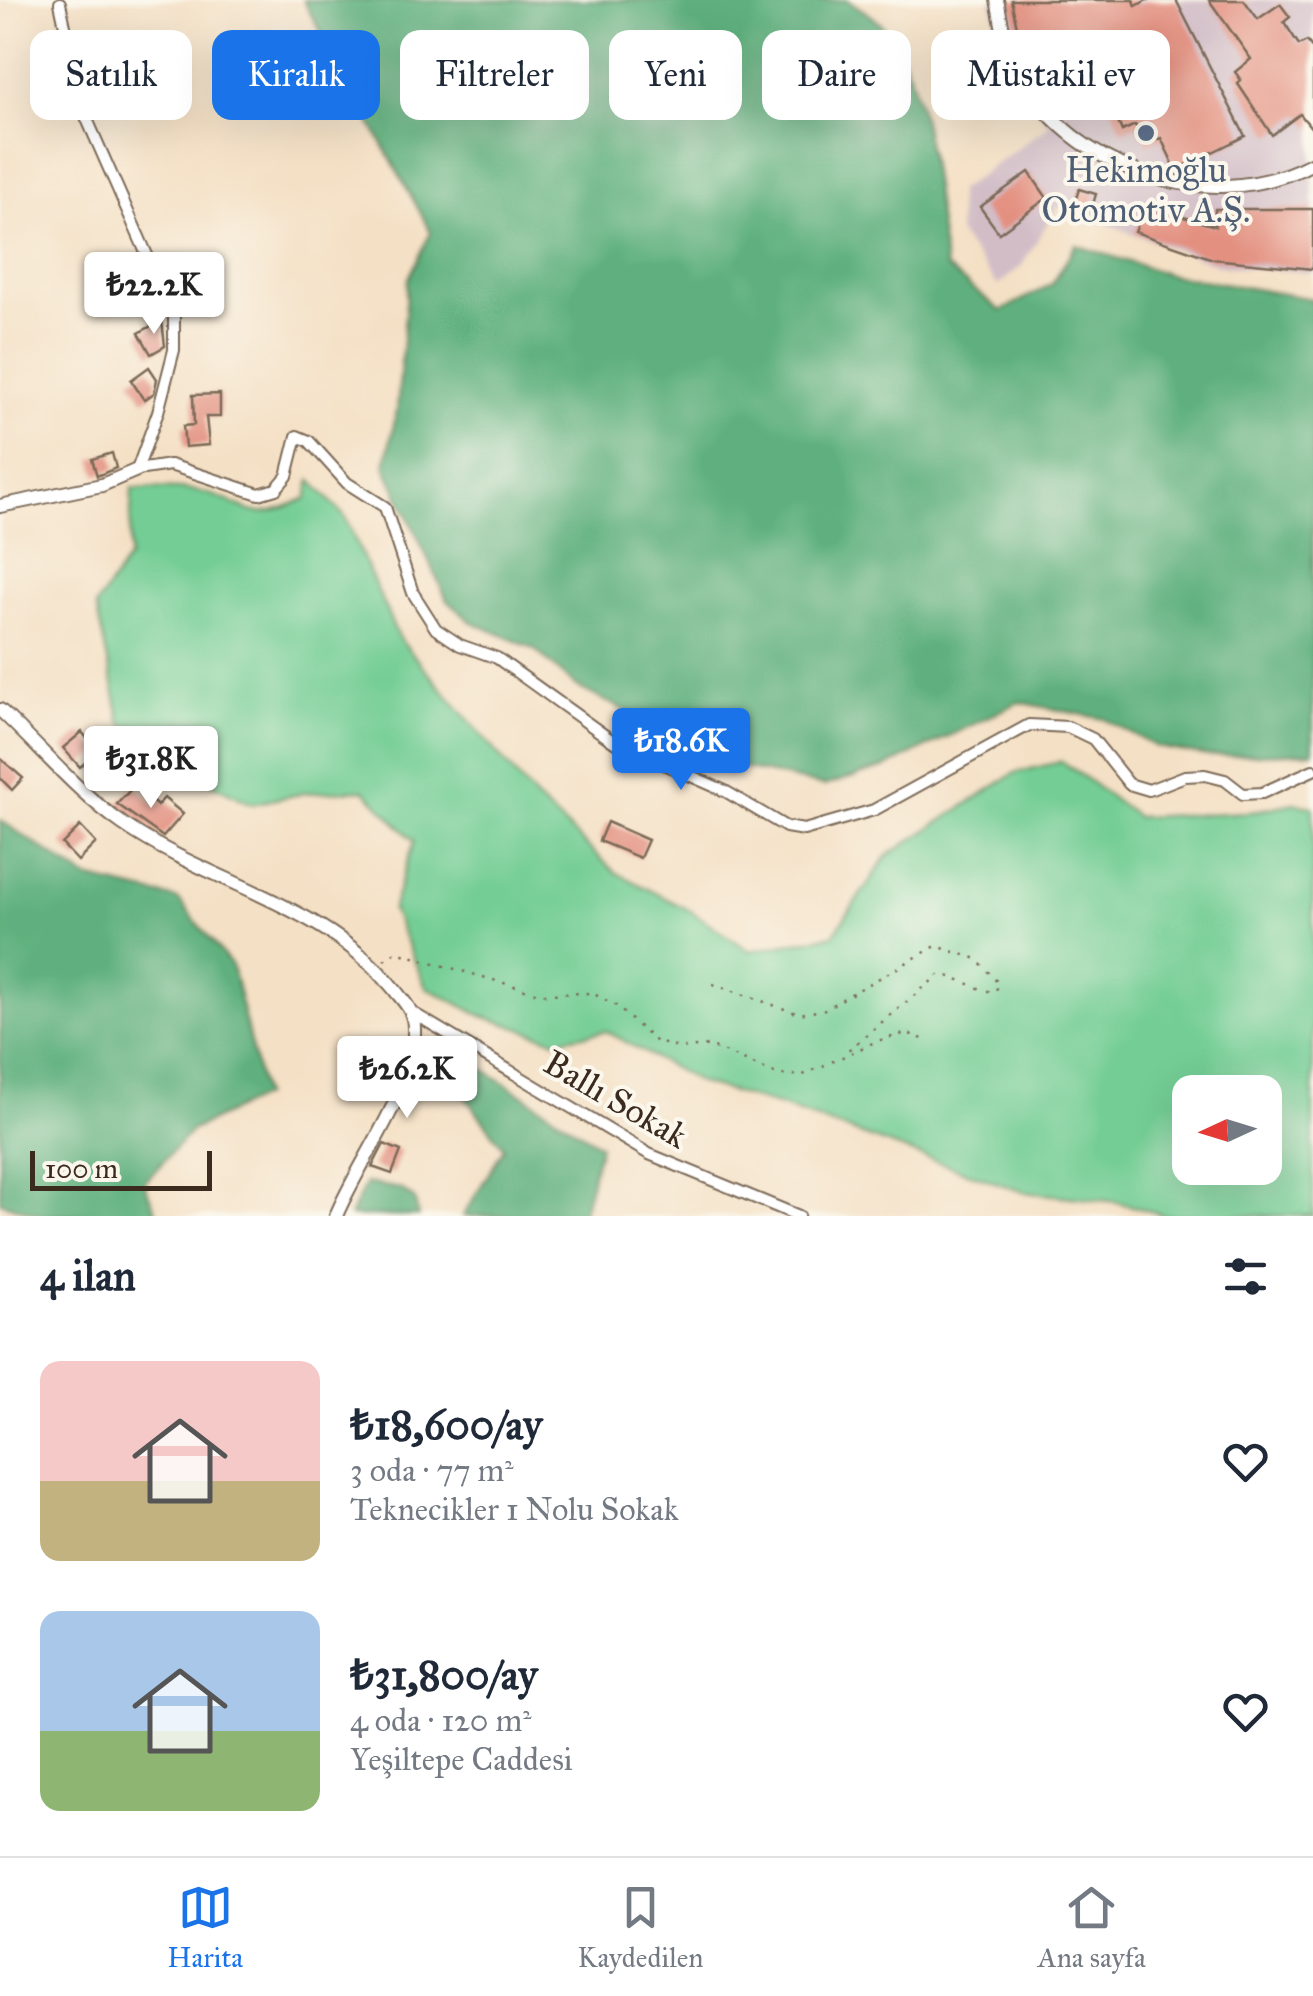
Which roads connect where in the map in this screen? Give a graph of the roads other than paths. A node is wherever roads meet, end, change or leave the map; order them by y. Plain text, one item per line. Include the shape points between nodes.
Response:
1 (996, 0) edge
2 (60, 3) dead end
3 (1313, 163) edge
4 (136, 470) junction
5 (0, 506) edge
6 (0, 710) edge
7 (1313, 770) edge
8 (414, 1014) junction
9 (776, 1204) junction
10 (336, 1216) edge
11 (782, 1216) edge
12 (799, 1216) edge

1 - 3 street via 1010,52 1036,97 1101,153 1142,176 1221,189 1268,182
2 - 4 street via 83,110 147,254 174,297 174,350
4 - 5 street via 102,485
4 - 7 street via 170,465 259,494 287,476 297,436 309,441 347,483 386,507 413,593 436,630 497,658 614,742 786,827 804,830 874,810 1029,725 1068,726 1093,740 1129,784 1149,790 1206,775 1243,794 1262,792
6 - 8 street via 126,826 294,908 377,969
8 - 9 street, Ballı Sokak via 648,1154
8 - 10 street via 415,1040 404,1077
9 - 11 street
9 - 12 street, Ballı Sokak

